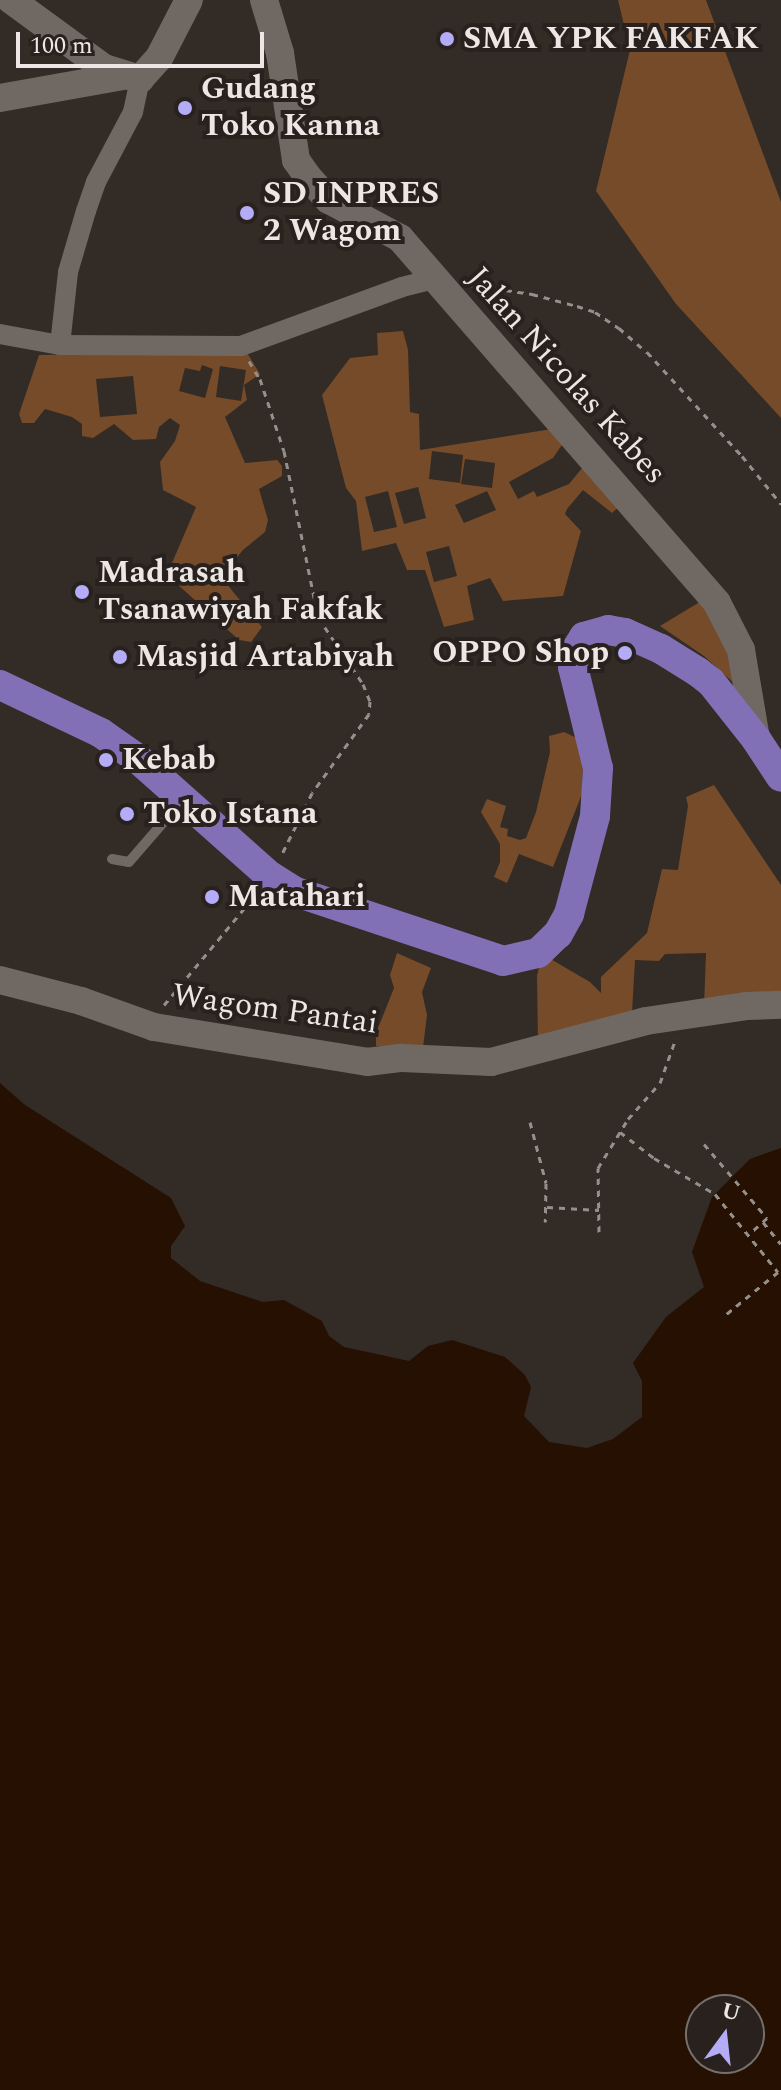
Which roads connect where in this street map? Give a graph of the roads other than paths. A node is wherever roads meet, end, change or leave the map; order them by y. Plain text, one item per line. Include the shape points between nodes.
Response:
1 (11, 0) edge
2 (189, 0) edge
3 (264, 0) edge
4 (64, 40) junction
5 (132, 77) junction
6 (56, 85) junction
7 (0, 98) edge
8 (435, 279) junction
9 (0, 334) edge
10 (60, 345) junction
11 (3, 690) edge
12 (756, 739) junction
13 (781, 777) edge
14 (182, 800) junction
15 (112, 859) dead end
16 (0, 980) edge
17 (781, 1005) edge

1 - 4 main road
2 - 5 main road via 159,58
3 - 8 main road, Jalan Nicolas Kabes via 280,53 296,160 322,195 400,238
4 - 5 main road via 104,68
4 - 6 main road via 71,67
5 - 6 main road
5 - 10 street via 133,112 96,182 68,272
6 - 7 main road
8 - 10 street via 241,346
8 - 12 main road, Jalan Nicolas Kabes via 724,612 748,674
9 - 10 street
11 - 14 main road via 101,733
12 - 13 main road
12 - 14 main road via 711,682 678,658 618,631 584,637 573,667 598,768 595,816 569,914 558,934 538,953 503,961 296,892
14 - 15 lane via 129,862
16 - 17 main road, Wagom Pantai via 154,1027 367,1062 402,1058 488,1063 680,1015

